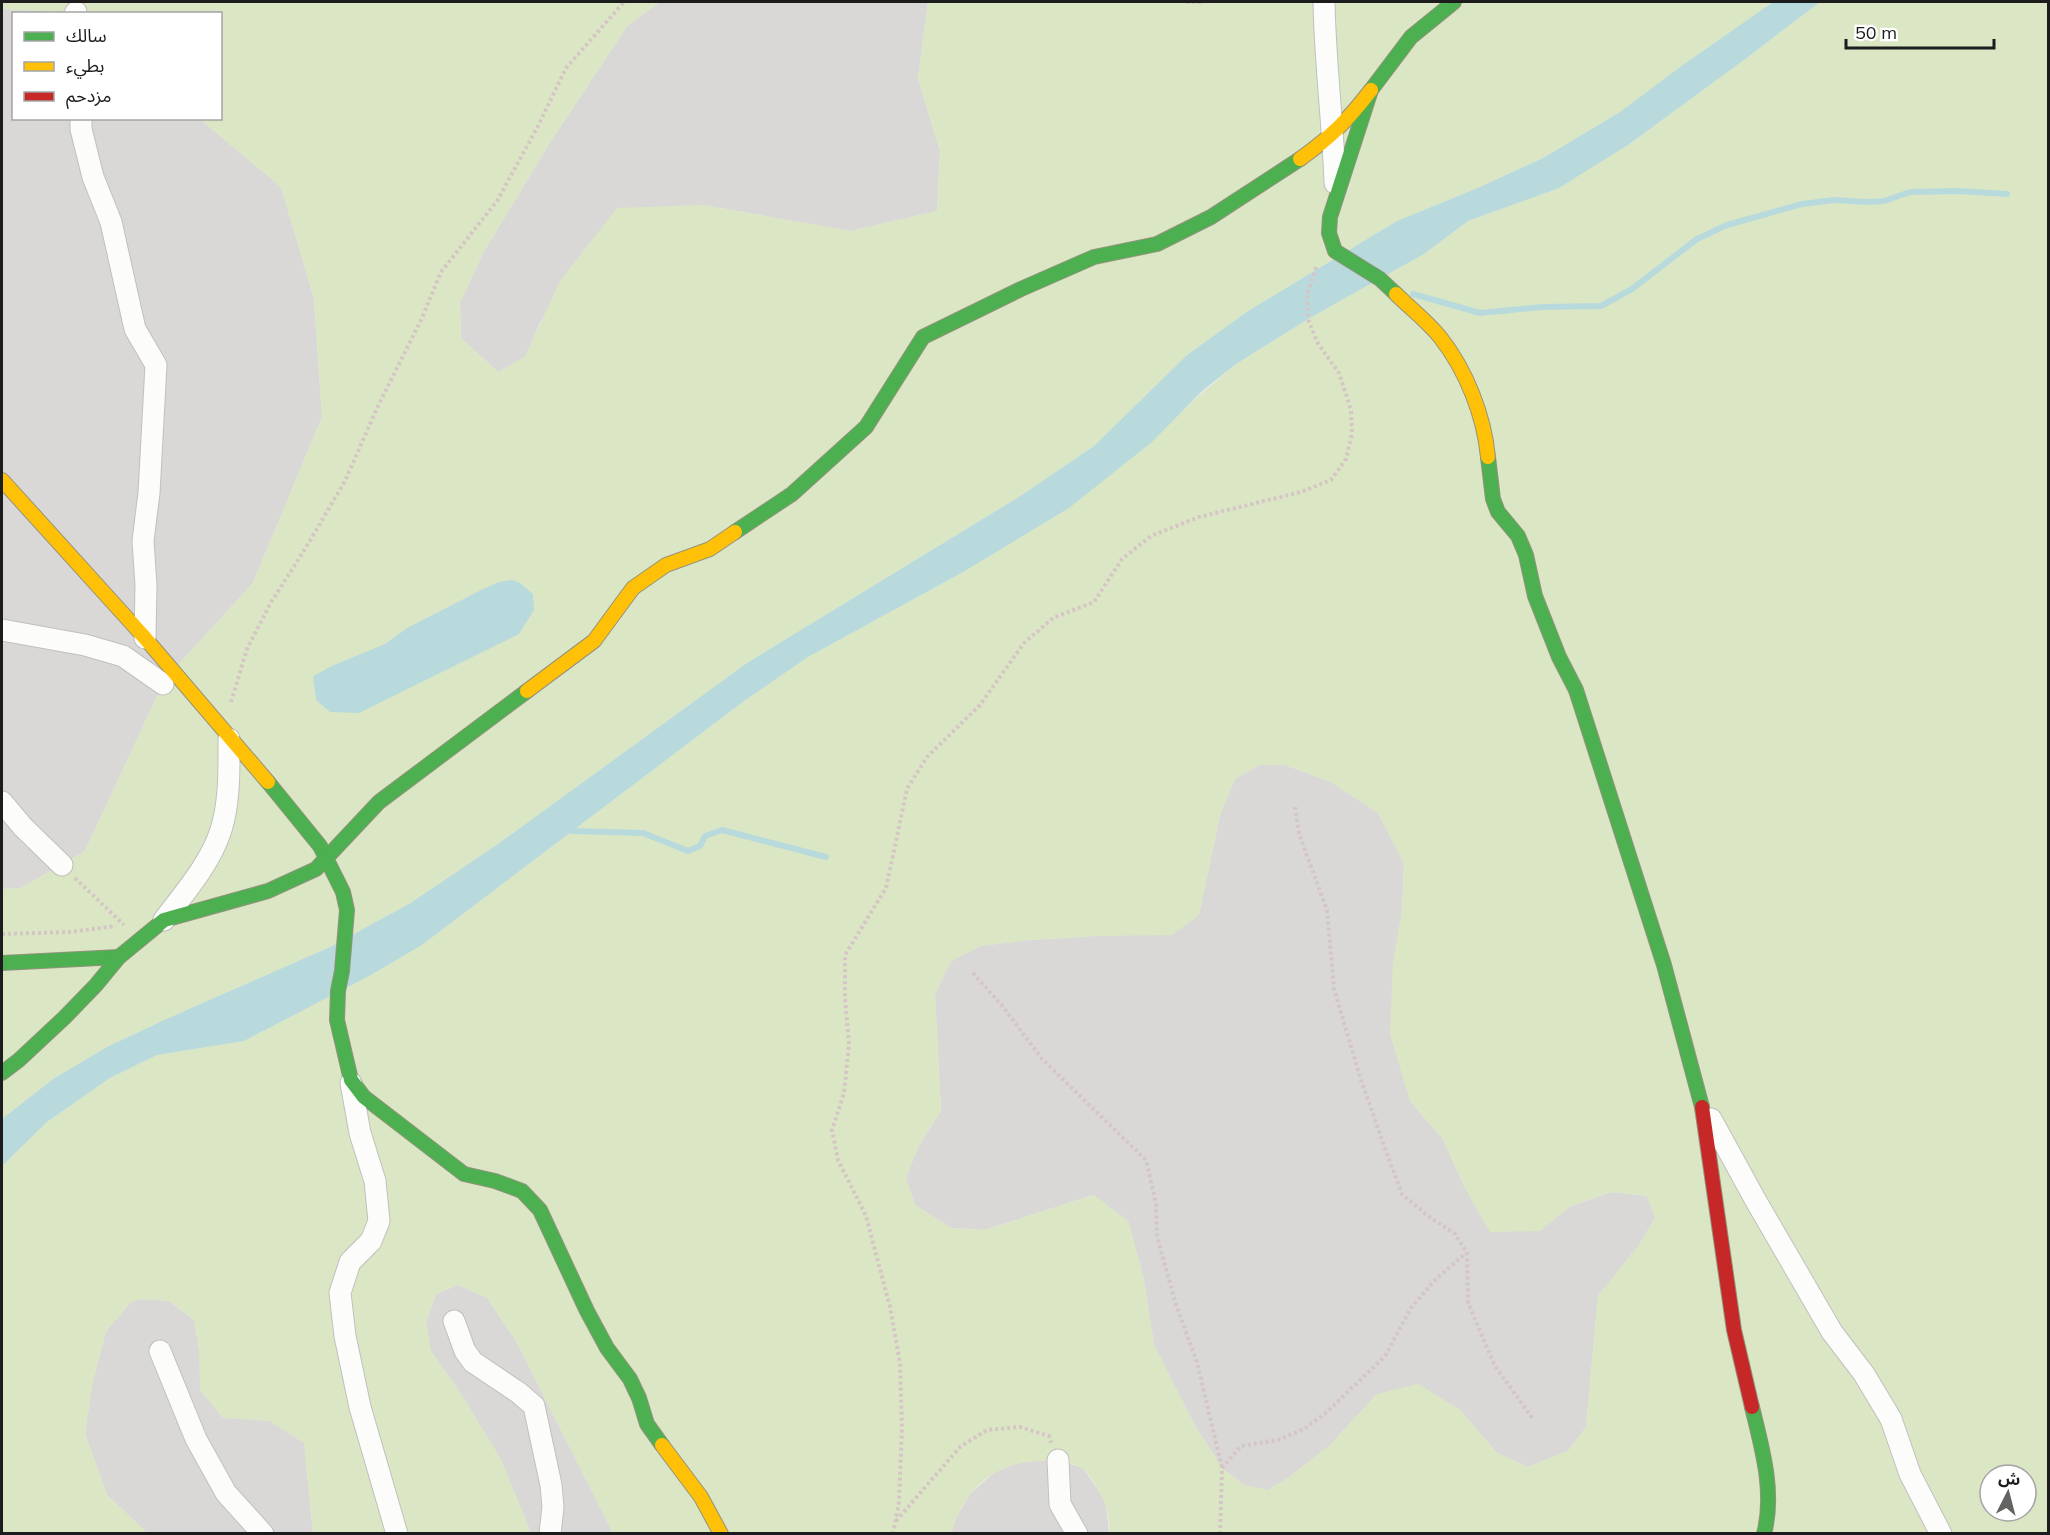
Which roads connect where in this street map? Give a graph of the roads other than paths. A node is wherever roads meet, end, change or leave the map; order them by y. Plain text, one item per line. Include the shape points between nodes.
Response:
1 (1454, 2) edge
2 (1325, 3) edge
3 (1371, 90) junction
4 (81, 120) edge
5 (1333, 135) junction
6 (1336, 197) junction
7 (2, 480) edge
8 (2, 630) edge
9 (145, 638) junction
10 (163, 684) dead end
11 (230, 739) junction
12 (2, 802) edge
13 (326, 858) junction
14 (62, 865) road end
15 (164, 920) junction
16 (118, 957) junction
17 (2, 963) edge
18 (2, 1073) edge
19 (351, 1080) junction
20 (1699, 1097) junction
21 (454, 1321) dead end
22 (160, 1351) dead end
23 (1058, 1460) road end
24 (263, 1533) edge
25 (398, 1533) edge
26 (550, 1533) edge
27 (721, 1533) edge
28 (1077, 1533) edge
29 (1764, 1533) edge
30 (1941, 1533) edge

1 - 3 street via 1411,37
2 - 5 street
3 - 5 street
3 - 6 street
4 - 9 street via 93,177 111,222 135,329 156,365 143,541
5 - 6 street
5 - 13 street via 1211,217 1157,244 1094,257 923,337 866,427 792,494 710,549 666,565 633,588 594,641 379,802
6 - 20 street via 1329,233 1335,251 1380,279 1439,336 1461,368 1476,405 1487,444 1493,499 1498,512 1518,536 1535,596 1576,690 1664,965
7 - 9 street
8 - 10 street via 123,656
9 - 11 street
11 - 13 street via 296,813
11 - 15 street via 229,785 221,830 207,860
12 - 14 street
13 - 15 street via 316,869 268,891
13 - 19 street via 344,892 347,910 337,1020
15 - 16 street
16 - 17 street
16 - 18 street via 64,1018
19 - 25 street via 360,1133 375,1181 379,1221 371,1241 350,1262 340,1293 360,1407
19 - 27 street via 364,1096 464,1174 522,1191 540,1210 587,1311 630,1379 647,1424 701,1497
20 - 29 street via 1734,1330 1765,1460 1769,1514
20 - 30 street via 1832,1332 1891,1419 1910,1474
21 - 26 street via 473,1362 534,1406 551,1485
22 - 24 street via 196,1439 226,1493
23 - 28 street via 1060,1504

